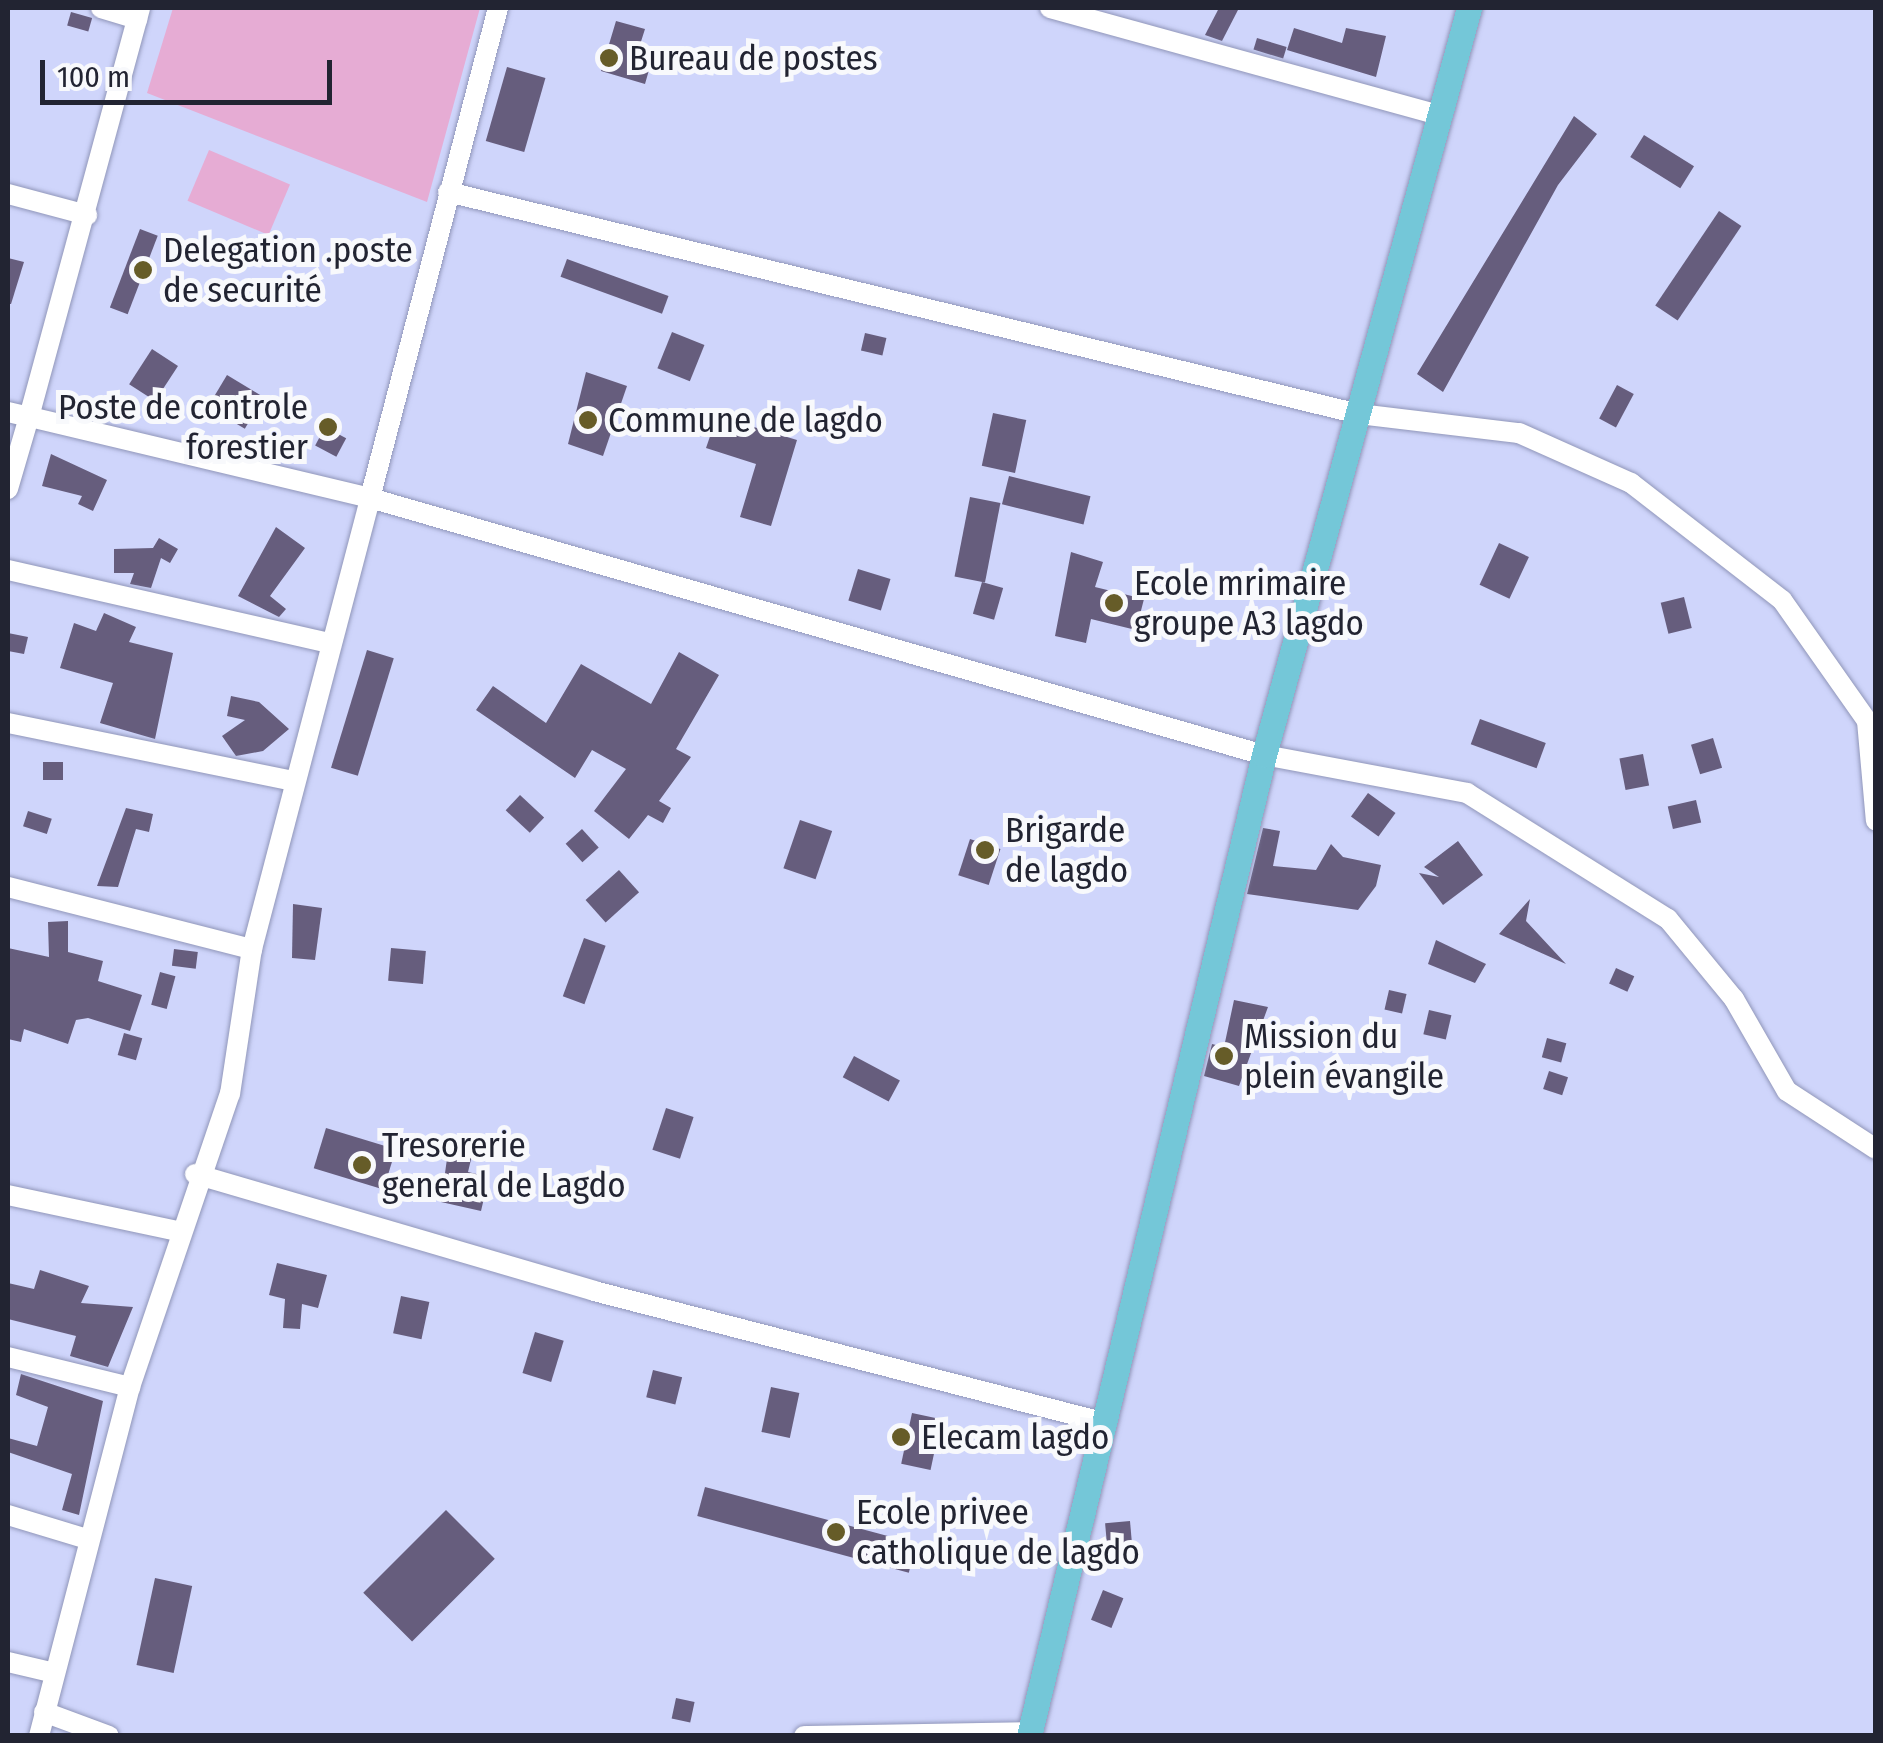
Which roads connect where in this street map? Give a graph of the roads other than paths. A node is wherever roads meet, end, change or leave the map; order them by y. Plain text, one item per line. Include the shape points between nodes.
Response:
1 (101, 8) edge
2 (498, 8) edge
3 (1050, 8) edge
4 (1469, 8) edge
5 (1076, 11) edge
6 (138, 13) edge
7 (1441, 116) junction
8 (448, 192) junction
9 (8, 194) edge
10 (87, 215) junction
11 (8, 412) edge
12 (1358, 414) junction
13 (29, 417) junction
14 (8, 488) edge
15 (370, 498) junction
16 (8, 570) edge
17 (326, 642) junction
18 (8, 723) edge
19 (1264, 754) junction
20 (292, 781) junction
21 (1876, 821) edge
22 (8, 887) edge
23 (252, 950) junction
24 (1876, 1149) edge
25 (196, 1174) junction
26 (8, 1195) edge
27 (178, 1231) junction
28 (8, 1357) edge
29 (130, 1387) junction
30 (1102, 1422) junction
31 (8, 1516) edge
32 (87, 1539) junction
33 (8, 1662) edge
34 (54, 1672) junction
35 (44, 1712) junction
36 (986, 1726) junction
37 (1029, 1734) edge
38 (39, 1736) edge
39 (109, 1736) edge
40 (804, 1736) edge
41 (962, 1736) edge

1 - 6 street
2 - 8 street
3 - 5 street
4 - 7 main road
5 - 7 street
6 - 10 street
7 - 12 main road
8 - 12 street
8 - 15 street
9 - 10 street
10 - 13 street
11 - 13 street
12 - 19 main road
12 - 21 street via 1534,440 1630,483 1782,600 1867,721
13 - 14 street
13 - 15 street
15 - 17 street
15 - 19 street
16 - 17 street
17 - 20 street
18 - 20 street
19 - 24 street via 1466,793 1668,919 1734,999 1787,1090
19 - 30 main road
20 - 23 street
22 - 23 street
23 - 25 street via 230,1094
25 - 27 street
25 - 30 street via 574,1286
26 - 27 street
27 - 29 street
28 - 29 street
29 - 32 street
30 - 37 main road
31 - 32 street
32 - 34 street
33 - 34 street
34 - 35 street
35 - 38 street
35 - 39 street
36 - 37 street
36 - 40 street
36 - 41 street

